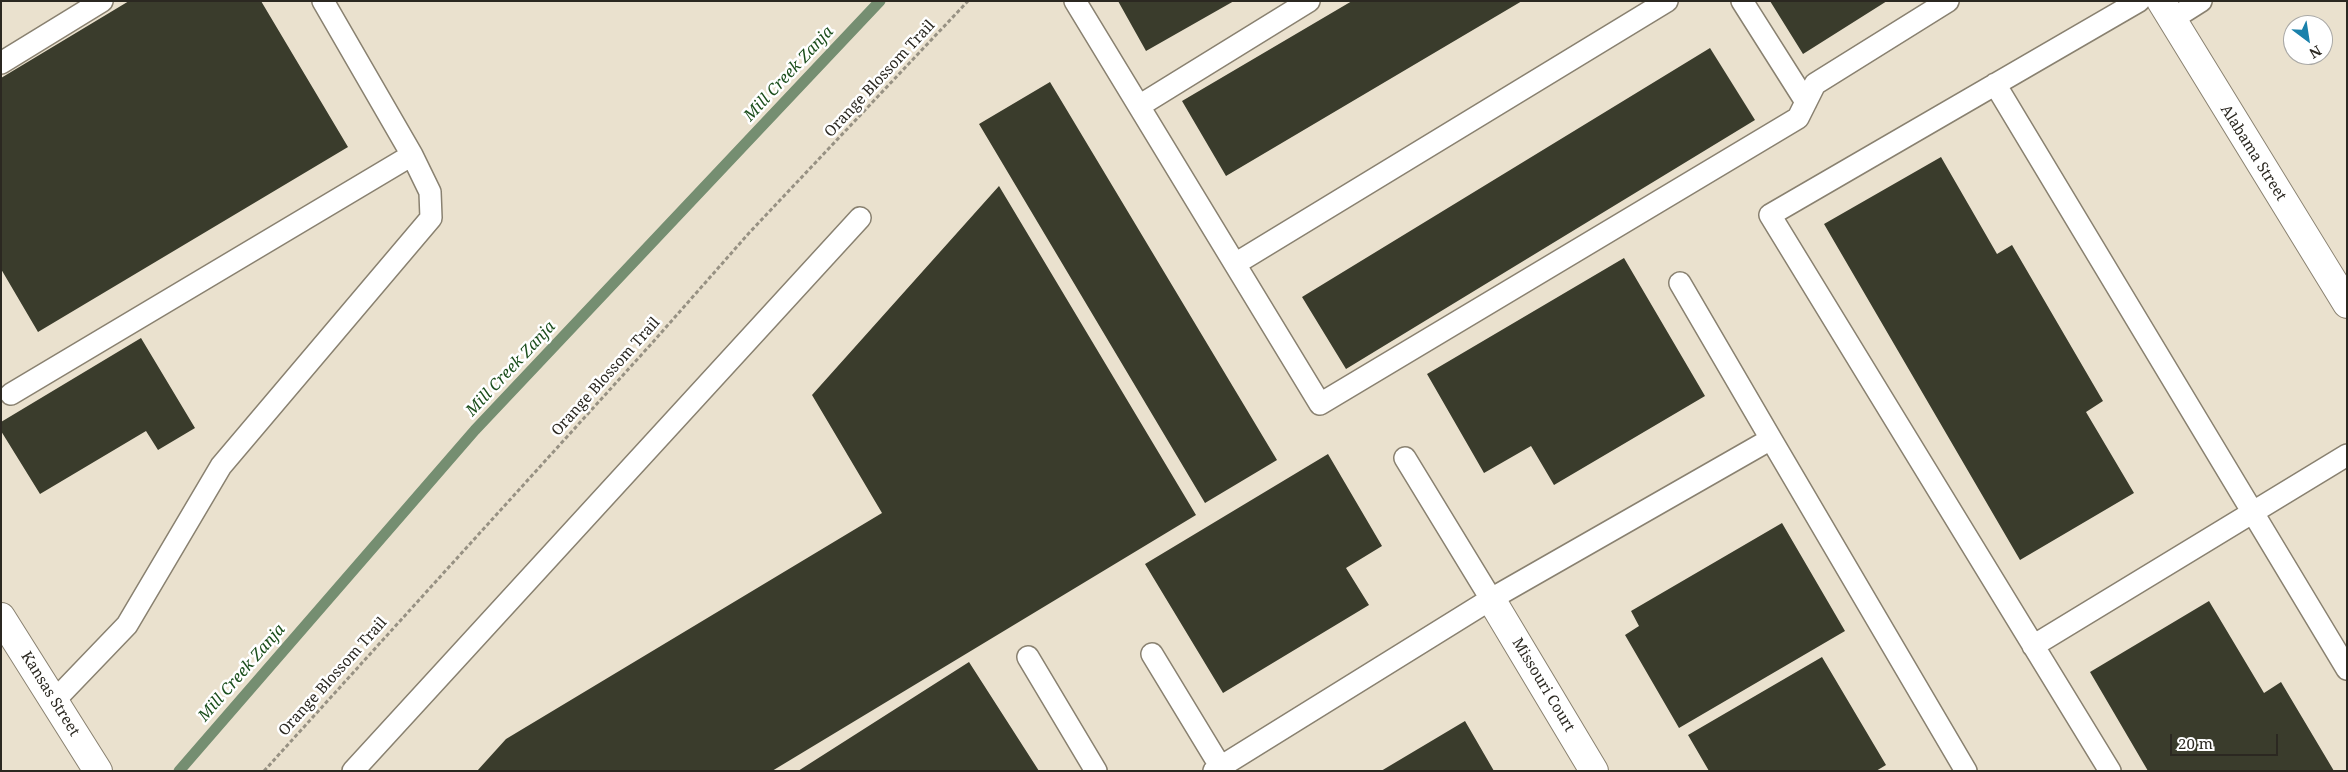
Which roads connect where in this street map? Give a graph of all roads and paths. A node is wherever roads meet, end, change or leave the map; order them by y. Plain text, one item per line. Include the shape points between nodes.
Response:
1 (102, 1) edge
2 (324, 1) edge
3 (968, 1) edge
4 (1074, 1) edge
5 (1309, 1) edge
6 (1666, 1) edge
7 (1742, 1) edge
8 (1948, 1) edge
9 (2139, 1) edge
10 (2201, 1) edge
11 (2166, 10) edge
12 (1, 63) edge
13 (1995, 84) junction
14 (1806, 102) junction
15 (1139, 106) junction
16 (412, 155) junction
17 (860, 218) dead end
18 (1235, 264) junction
19 (1680, 283) dead end
20 (2347, 304) edge
21 (4, 391) edge
22 (1771, 439) junction
23 (2347, 455) edge
24 (1405, 458) dead end
25 (2252, 513) junction
26 (1491, 599) junction
27 (1, 617) edge
28 (2034, 646) junction
29 (1152, 654) dead end
30 (1028, 657) dead end
31 (2347, 669) edge
32 (54, 701) junction
33 (97, 769) edge
34 (1219, 769) edge
35 (264, 771) edge
36 (353, 771) edge
37 (1096, 771) edge
38 (1594, 771) edge
39 (1966, 771) edge
40 (2110, 771) edge

1 - 12 lane
2 - 16 lane
3 - 35 path, Orange Blossom Trail via 748,233
4 - 15 lane
5 - 15 lane
6 - 18 lane
7 - 14 lane
8 - 14 lane via 1814,84
9 - 13 lane
10 - 11 lane
11 - 20 street, Alabama Street
13 - 25 lane
13 - 28 lane via 1770,215
14 - 18 lane via 1798,118 1320,404
15 - 18 lane
16 - 21 lane
16 - 32 lane via 430,192 431,218 221,466 127,625
17 - 36 lane
19 - 22 lane
22 - 26 lane
22 - 39 lane
23 - 25 lane
24 - 26 lane
25 - 28 lane
25 - 31 lane
26 - 34 lane
26 - 38 street, Missouri Court
27 - 32 street, Kansas Street
28 - 40 lane
29 - 34 lane
30 - 37 lane
32 - 33 street, Kansas Street

